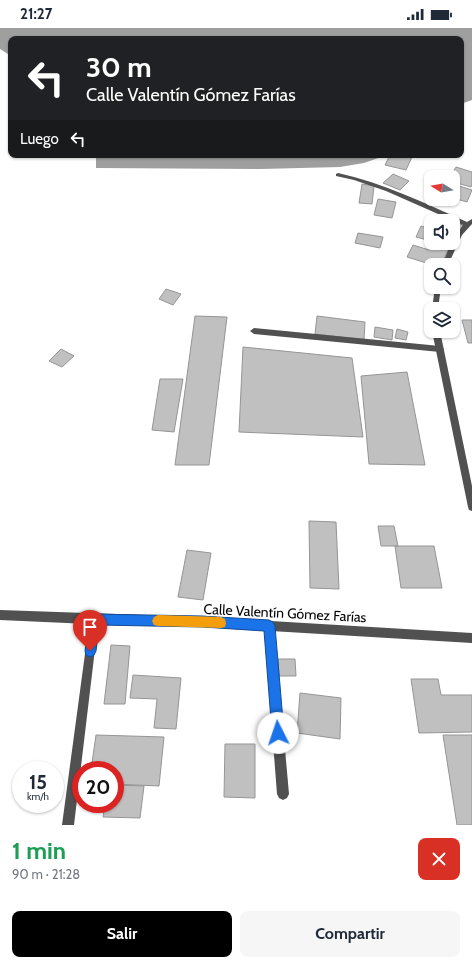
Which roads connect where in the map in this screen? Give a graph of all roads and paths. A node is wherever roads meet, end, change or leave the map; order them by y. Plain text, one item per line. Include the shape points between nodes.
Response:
1 (338, 175) dead end
2 (469, 222) edge
3 (448, 258) edge
4 (254, 331) dead end
5 (438, 338) edge
6 (440, 349) junction
7 (472, 507) edge
8 (0, 615) edge
9 (94, 619) junction
10 (269, 626) junction
11 (472, 638) edge
12 (283, 794) dead end
13 (68, 825) edge

1 - 2 street via 377,184
2 - 3 street
4 - 6 street
5 - 6 street
6 - 7 street
8 - 9 street, Calle Valentín Gómez Farías
9 - 10 street, Calle Valentín Gómez Farías
9 - 13 street
10 - 11 street, Calle Valentín Gómez Farías
10 - 12 street

